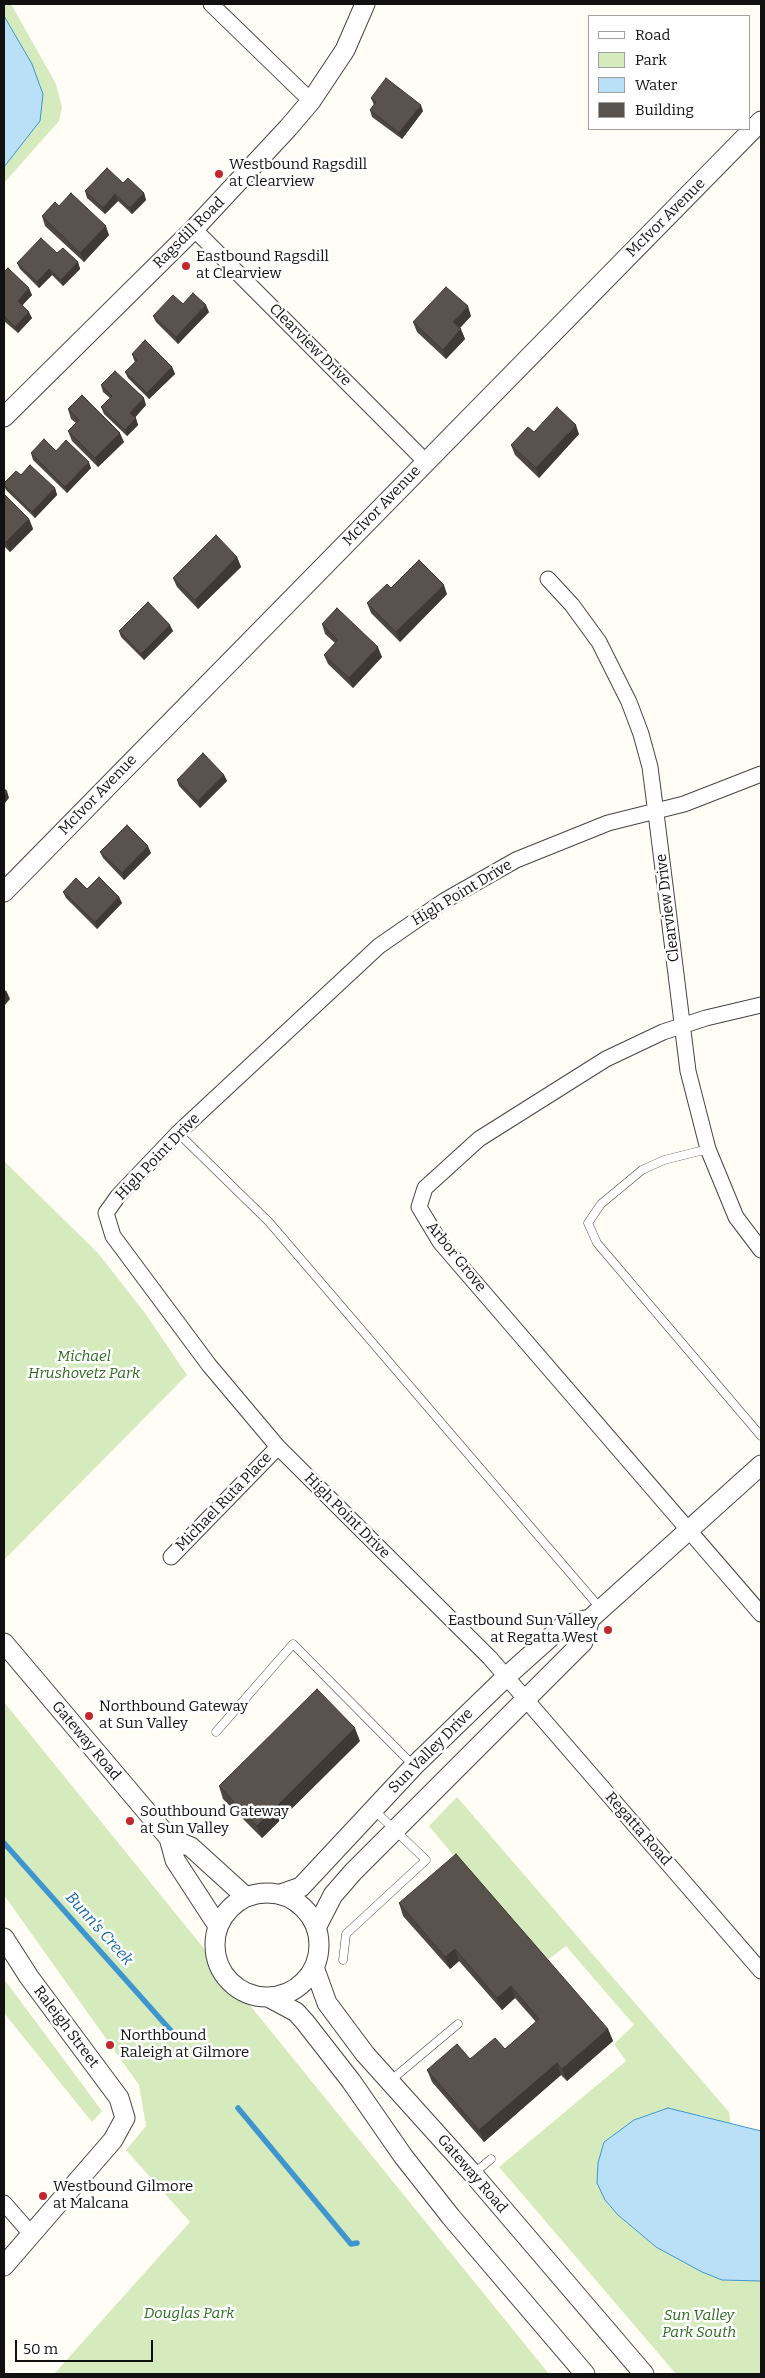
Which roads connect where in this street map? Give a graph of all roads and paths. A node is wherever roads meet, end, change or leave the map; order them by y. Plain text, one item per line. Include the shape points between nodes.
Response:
1 (211, 4) edge
2 (365, 4) edge
3 (311, 101) junction
4 (761, 122) edge
5 (194, 229) junction
6 (4, 417) edge
7 (426, 462) junction
8 (548, 579) dead end
9 (761, 774) edge
10 (654, 810) junction
11 (4, 892) edge
12 (761, 1005) edge
13 (682, 1026) junction
14 (178, 1133) junction
15 (708, 1149) junction
16 (761, 1250) edge
17 (761, 1436) edge
18 (278, 1447) junction
19 (761, 1465) edge
20 (688, 1530) junction
21 (171, 1557) dead end
22 (595, 1614) junction
23 (761, 1614) edge
24 (4, 1643) edge
25 (516, 1687) junction
26 (216, 1732) dead end
27 (414, 1766) junction
28 (373, 1809) junction
29 (394, 1829) junction
30 (169, 1838) junction
31 (281, 1894) junction
32 (246, 1897) junction
33 (218, 1926) junction
34 (316, 1928) junction
35 (4, 1938) edge
36 (343, 1960) dead end
37 (314, 1967) junction
38 (761, 1971) edge
39 (268, 1997) junction
40 (458, 2024) dead end
41 (390, 2081) junction
42 (491, 2159) dead end
43 (473, 2174) junction
44 (4, 2203) edge
45 (32, 2234) junction
46 (4, 2266) edge
47 (585, 2374) edge
48 (644, 2374) edge

1 - 3 street
2 - 3 street, Ragsdill Road via 345,50
3 - 5 street, Ragsdill Road
4 - 7 street, McIvor Avenue
5 - 6 street, Ragsdill Road
5 - 7 street, Clearview Drive
7 - 11 street, McIvor Avenue
8 - 10 street, Clearview Drive via 599,642 630,702 650,767
9 - 10 street, High Point Drive via 684,804
10 - 13 street, Clearview Drive
10 - 14 street, High Point Drive via 608,823 516,860 444,901 379,946
12 - 13 street, Arbor Grove
13 - 15 street, Clearview Drive via 688,1071
13 - 20 street, Arbor Grove via 606,1060 479,1139 425,1188 419,1207 440,1242
14 - 18 street, High Point Drive via 106,1213 113,1236 209,1365
14 - 22 lane via 269,1222
15 - 16 street, Clearview Drive via 736,1217
15 - 17 lane via 664,1160 642,1170 601,1204 588,1223 597,1242
18 - 21 street, Michael Ruta Place
18 - 25 street, High Point Drive
19 - 20 street, Sun Valley Drive
20 - 22 street, Sun Valley Drive
20 - 23 street, Arbor Grove
22 - 25 street, Sun Valley Drive via 583,1642
22 - 25 street, Sun Valley Drive via 564,1625
24 - 30 street, Gateway Road
25 - 27 street, Sun Valley Drive
25 - 29 street, Sun Valley Drive
25 - 38 street, Regatta Road
26 - 27 lane via 293,1644
27 - 28 street, Sun Valley Drive
28 - 29 lane
28 - 31 street, Sun Valley Drive via 300,1887
29 - 34 street, Sun Valley Drive via 333,1895
29 - 36 lane via 426,1860 346,1934
30 - 32 street, Gateway Road via 190,1847
30 - 33 street, Gateway Road via 175,1860
31 - 32 street via 270,1892
31 - 34 street, Gateway Road via 303,1907
32 - 33 street via 229,1909
33 - 39 street via 215,1940 220,1969 240,1990
34 - 37 street, Gateway Road via 318,1948
35 - 45 street, Raleigh Street via 119,2098 126,2118 113,2140
37 - 39 street via 295,1988
37 - 41 street, Gateway Road via 327,2003
39 - 47 street via 296,2012 305,2022 451,2217
40 - 41 lane
41 - 43 street, Gateway Road
42 - 43 lane
43 - 48 street, Gateway Road
44 - 45 street
45 - 46 street

